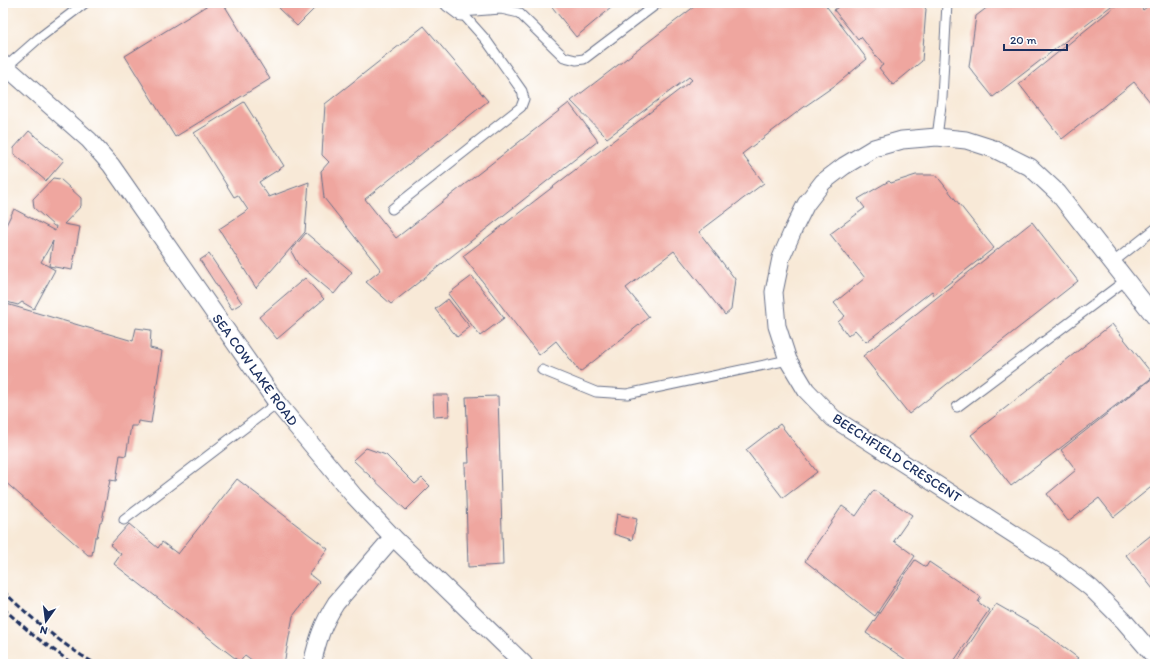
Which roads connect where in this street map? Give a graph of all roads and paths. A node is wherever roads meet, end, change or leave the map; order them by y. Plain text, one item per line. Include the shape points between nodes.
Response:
1 (85, 3) edge
2 (658, 3) edge
3 (947, 3) edge
4 (455, 8) edge
5 (5, 66) edge
6 (938, 137) junction
7 (392, 209) dead end
8 (1155, 229) edge
9 (1112, 263) junction
10 (1126, 280) junction
11 (1155, 316) edge
12 (788, 360) junction
13 (542, 370) dead end
14 (277, 403) junction
15 (957, 407) dead end
16 (124, 520) dead end
17 (393, 537) junction
18 (1155, 658) edge
19 (312, 664) edge
20 (524, 664) edge

1 - 5 lane
2 - 4 lane via 584,59 576,60 564,57 520,13
3 - 6 lane
4 - 7 lane via 486,40 522,91 524,99 517,111
5 - 14 street, SEA COW LAKE ROAD via 89,140 111,165
6 - 9 street, BEECHFIELD CRESCENT via 966,140 994,149 1030,167 1058,193
6 - 12 street, BEECHFIELD CRESCENT via 902,140 874,148 824,182 806,204 782,258 774,292 777,326
8 - 9 lane
9 - 10 street, BEECHFIELD CRESCENT
10 - 11 street, BEECHFIELD CRESCENT
10 - 15 lane
12 - 13 lane via 627,394 596,392
12 - 18 street, BEECHFIELD CRESCENT via 806,390 833,418 1057,562 1091,588 1124,621
14 - 16 lane
14 - 17 street, SEA COW LAKE ROAD via 354,496
17 - 19 street via 332,608 323,625
17 - 20 street, SEA COW LAKE ROAD

